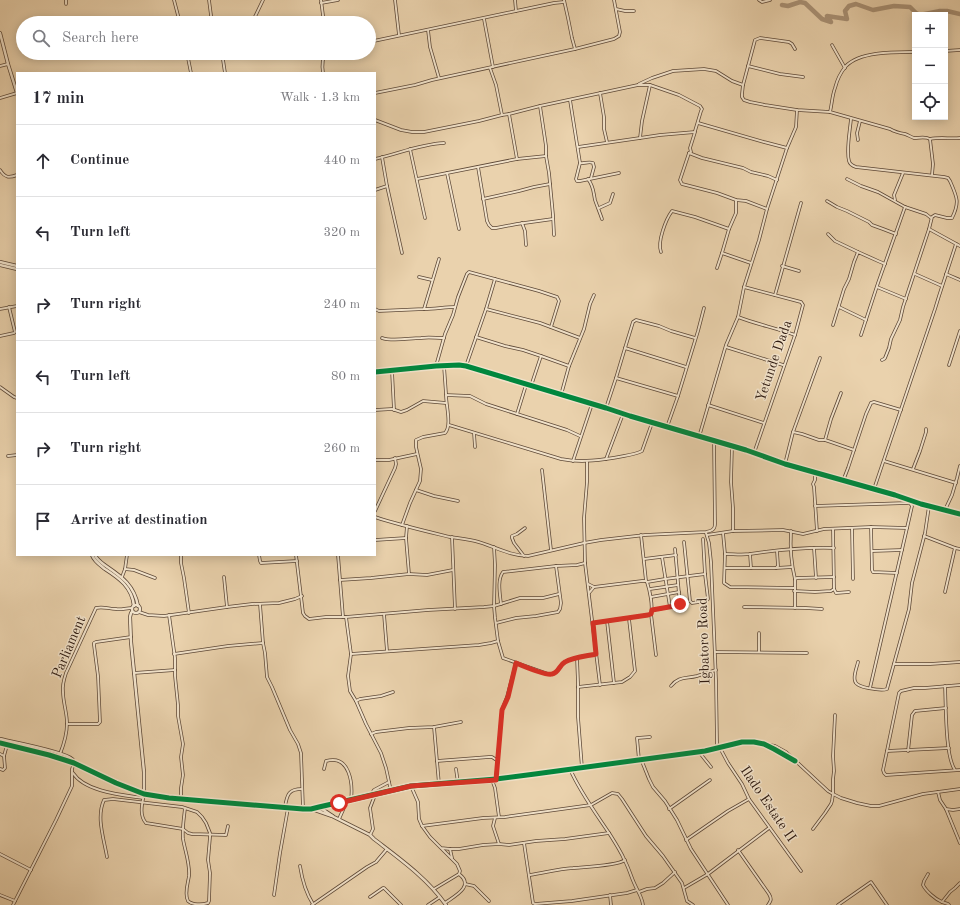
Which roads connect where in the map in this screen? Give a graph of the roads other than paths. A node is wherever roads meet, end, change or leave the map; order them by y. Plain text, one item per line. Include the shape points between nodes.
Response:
1 (66, 0) edge
2 (174, 0) edge
3 (210, 0) edge
4 (263, 0) edge
5 (338, 0) edge
6 (395, 0) edge
7 (515, 0) edge
8 (614, 0) edge
9 (759, 0) edge
10 (770, 0) edge
11 (321, 1) edge
12 (564, 1) edge
13 (66, 4) dead end
14 (616, 9) junction
15 (634, 10) dead end
16 (516, 11) junction
17 (178, 16) edge
18 (211, 16) edge
19 (255, 16) edge
20 (323, 16) edge
21 (484, 19) junction
22 (428, 30) junction
23 (0, 33) edge
24 (400, 35) junction
25 (376, 40) edge
26 (832, 45) dead end
27 (575, 49) junction
28 (795, 49) dead end
29 (960, 50) edge
30 (948, 51) edge
31 (912, 52) edge
32 (188, 60) edge
33 (224, 60) edge
34 (323, 60) edge
35 (8, 64) junction
36 (0, 66) edge
37 (748, 66) junction
38 (493, 67) junction
39 (490, 68) junction
40 (845, 68) junction
41 (191, 72) edge
42 (225, 72) edge
43 (323, 72) edge
44 (803, 77) dead end
45 (439, 78) junction
46 (638, 85) junction
47 (650, 85) junction
48 (743, 85) junction
49 (16, 90) edge
50 (16, 93) edge
51 (376, 93) edge
52 (600, 93) junction
53 (0, 98) edge
54 (570, 100) junction
55 (540, 106) junction
56 (797, 110) junction
57 (830, 112) junction
58 (509, 114) junction
59 (502, 115) junction
60 (851, 119) junction
61 (376, 120) edge
62 (860, 121) junction
63 (698, 123) junction
64 (695, 132) junction
65 (640, 138) junction
66 (960, 138) edge
67 (930, 139) junction
68 (858, 140) dead end
69 (607, 142) junction
70 (444, 143) dead end
71 (578, 147) junction
72 (787, 148) junction
73 (410, 149) junction
74 (690, 150) junction
75 (546, 156) junction
76 (382, 157) junction
77 (376, 159) edge
78 (517, 159) junction
79 (580, 163) junction
80 (478, 167) junction
81 (0, 170) edge
82 (619, 173) dead end
83 (903, 173) junction
84 (447, 174) junction
85 (16, 175) edge
86 (932, 175) junction
87 (591, 178) junction
88 (417, 179) junction
89 (588, 179) junction
90 (776, 180) junction
91 (847, 180) dead end
92 (550, 184) junction
93 (387, 186) junction
94 (376, 190) edge
95 (613, 194) dead end
96 (483, 199) junction
97 (736, 200) junction
98 (826, 200) dead end
99 (895, 201) junction
100 (801, 203) dead end
101 (905, 207) junction
102 (598, 208) junction
103 (767, 209) junction
104 (425, 218) dead end
105 (931, 218) junction
106 (553, 219) junction
107 (602, 219) dead end
108 (522, 223) junction
109 (459, 229) dead end
110 (729, 229) junction
111 (929, 229) junction
112 (828, 234) dead end
113 (896, 234) junction
114 (554, 235) dead end
115 (956, 244) junction
116 (526, 245) dead end
117 (960, 246) edge
118 (661, 252) dead end
119 (858, 252) junction
120 (402, 253) dead end
121 (722, 253) junction
122 (439, 259) dead end
123 (1, 263) edge
124 (752, 263) junction
125 (885, 264) junction
126 (16, 266) edge
127 (782, 266) junction
128 (717, 268) dead end
129 (16, 269) edge
130 (799, 271) dead end
131 (915, 274) junction
132 (946, 274) junction
133 (419, 277) dead end
134 (495, 279) junction
135 (432, 280) junction
136 (960, 280) edge
137 (942, 286) junction
138 (744, 287) junction
139 (877, 287) junction
140 (594, 294) dead end
141 (775, 295) junction
142 (906, 298) junction
143 (16, 306) edge
144 (10, 307) junction
145 (455, 307) junction
146 (839, 307) junction
147 (704, 308) dead end
148 (0, 309) edge
149 (424, 309) junction
150 (486, 309) junction
151 (376, 310) edge
152 (738, 317) junction
153 (866, 320) junction
154 (833, 325) dead end
155 (551, 327) junction
156 (960, 331) edge
157 (795, 334) junction
158 (861, 335) dead end
159 (0, 336) edge
160 (476, 337) junction
161 (382, 338) dead end
162 (444, 338) junction
163 (580, 338) junction
164 (695, 338) junction
165 (726, 347) junction
166 (625, 348) junction
167 (541, 356) junction
168 (820, 358) dead end
169 (882, 360) dead end
170 (784, 365) junction
171 (949, 365) dead end
172 (436, 366) junction
173 (444, 366) junction
174 (466, 366) junction
175 (569, 366) junction
176 (686, 367) junction
177 (392, 370) junction
178 (376, 372) edge
179 (616, 378) junction
180 (526, 385) junction
181 (531, 386) junction
182 (0, 387) edge
183 (841, 393) dead end
184 (446, 395) junction
185 (561, 395) junction
186 (678, 396) junction
187 (16, 398) edge
188 (446, 403) junction
189 (592, 404) junction
190 (708, 405) junction
191 (606, 408) junction
192 (376, 410) edge
193 (394, 410) junction
194 (901, 410) junction
195 (516, 414) junction
196 (623, 414) junction
197 (652, 423) junction
198 (764, 423) junction
199 (449, 425) junction
200 (667, 427) junction
201 (926, 429) dead end
202 (474, 432) junction
203 (793, 432) junction
204 (580, 436) junction
205 (699, 437) junction
206 (714, 440) junction
207 (825, 440) junction
208 (732, 446) junction
209 (475, 447) dead end
210 (854, 450) junction
211 (754, 452) junction
212 (417, 454) junction
213 (16, 455) edge
214 (8, 456) dead end
215 (395, 458) junction
216 (606, 459) junction
217 (376, 460) edge
218 (573, 461) junction
219 (884, 461) junction
220 (587, 462) junction
221 (784, 464) junction
222 (960, 466) edge
223 (913, 469) junction
224 (542, 470) dead end
225 (815, 472) junction
226 (843, 481) junction
227 (956, 483) junction
228 (874, 489) junction
229 (416, 490) junction
230 (458, 501) dead end
231 (910, 501) junction
232 (815, 506) junction
233 (929, 506) junction
234 (376, 509) edge
235 (945, 510) junction
236 (960, 514) edge
237 (376, 517) edge
238 (402, 525) junction
239 (407, 526) junction
240 (871, 527) junction
241 (525, 528) dead end
242 (833, 528) junction
243 (852, 528) junction
244 (907, 528) junction
245 (733, 531) junction
246 (791, 531) junction
247 (817, 531) junction
248 (723, 533) junction
249 (707, 534) junction
250 (641, 535) junction
251 (924, 536) junction
252 (452, 537) junction
253 (406, 538) junction
254 (703, 539) dead end
255 (376, 540) edge
256 (584, 542) junction
257 (684, 542) dead end
258 (494, 547) junction
259 (814, 548) junction
260 (834, 548) junction
261 (956, 548) junction
262 (960, 548) edge
263 (675, 549) dead end
264 (552, 550) junction
265 (790, 550) junction
266 (872, 550) junction
267 (902, 550) junction
268 (777, 551) junction
269 (725, 554) junction
270 (750, 554) junction
271 (676, 555) junction
272 (92, 556) edge
273 (96, 556) edge
274 (127, 556) edge
275 (181, 556) edge
276 (259, 556) edge
277 (296, 556) edge
278 (338, 556) edge
279 (524, 556) junction
280 (662, 557) junction
281 (644, 559) junction
282 (297, 561) junction
283 (585, 563) junction
284 (556, 566) junction
285 (792, 567) junction
286 (725, 568) junction
287 (751, 568) junction
288 (776, 568) junction
289 (125, 569) junction
290 (453, 570) junction
291 (898, 573) junction
292 (409, 574) junction
293 (705, 574) junction
294 (687, 576) junction
295 (122, 577) junction
296 (224, 577) dead end
297 (678, 577) junction
298 (155, 578) dead end
299 (795, 578) junction
300 (816, 578) junction
301 (834, 578) junction
302 (666, 579) junction
303 (340, 580) junction
304 (853, 580) dead end
305 (647, 582) junction
306 (588, 584) junction
307 (678, 585) junction
308 (667, 586) junction
309 (594, 587) junction
310 (650, 589) junction
311 (794, 589) junction
312 (834, 589) junction
313 (679, 592) junction
314 (849, 592) dead end
315 (945, 592) dead end
316 (589, 593) junction
317 (668, 593) junction
318 (559, 594) junction
319 (302, 596) junction
320 (650, 597) junction
321 (260, 604) junction
322 (501, 604) junction
323 (138, 606) junction
324 (494, 606) junction
325 (133, 607) junction
326 (227, 607) junction
327 (670, 607) junction
328 (744, 607) dead end
329 (794, 608) junction
330 (455, 609) junction
331 (822, 609) dead end
332 (652, 610) junction
333 (132, 612) junction
334 (138, 612) junction
335 (189, 613) junction
336 (384, 614) junction
337 (651, 614) junction
338 (169, 615) junction
339 (344, 617) junction
340 (629, 619) junction
341 (607, 621) junction
342 (496, 623) junction
343 (593, 623) junction
344 (759, 633) dead end
345 (131, 637) junction
346 (498, 641) junction
347 (263, 643) junction
348 (387, 651) junction
349 (715, 652) junction
350 (760, 652) junction
351 (807, 653) dead end
352 (174, 654) junction
353 (351, 654) junction
354 (596, 654) junction
355 (656, 655) dead end
356 (577, 658) junction
357 (858, 662) dead end
358 (960, 662) edge
359 (516, 663) junction
360 (894, 664) junction
361 (175, 670) junction
362 (716, 670) junction
363 (134, 673) junction
364 (614, 683) junction
365 (600, 685) junction
366 (960, 685) edge
367 (671, 686) dead end
368 (945, 686) junction
369 (578, 687) junction
370 (870, 688) junction
371 (393, 692) dead end
372 (356, 701) junction
373 (946, 708) junction
374 (835, 715) dead end
375 (461, 722) dead end
376 (67, 724) junction
377 (434, 727) junction
378 (371, 734) junction
379 (650, 737) dead end
380 (0, 739) edge
381 (0, 743) edge
382 (7, 745) junction
383 (720, 748) junction
384 (949, 748) junction
385 (716, 749) junction
386 (887, 751) junction
387 (908, 751) junction
388 (700, 752) junction
389 (0, 754) edge
390 (60, 754) junction
391 (4, 756) junction
392 (53, 756) junction
393 (640, 760) junction
394 (437, 761) junction
395 (498, 761) junction
396 (74, 763) junction
397 (711, 767) dead end
398 (456, 768) dead end
399 (582, 768) junction
400 (0, 769) edge
401 (324, 769) dead end
402 (570, 769) junction
403 (955, 770) junction
404 (960, 770) edge
405 (72, 772) junction
406 (492, 780) junction
407 (496, 780) junction
408 (710, 780) dead end
409 (389, 782) junction
410 (458, 782) junction
411 (439, 784) junction
412 (411, 786) junction
413 (960, 788) edge
414 (302, 789) junction
415 (391, 791) junction
416 (938, 792) junction
417 (144, 794) junction
418 (376, 794) junction
419 (833, 794) junction
420 (370, 796) junction
421 (143, 798) junction
422 (749, 798) junction
423 (181, 799) junction
424 (351, 800) junction
425 (345, 802) junction
426 (142, 803) junction
427 (591, 806) junction
428 (319, 807) junction
429 (185, 808) junction
430 (287, 808) junction
431 (669, 808) junction
432 (303, 809) junction
433 (311, 809) junction
434 (946, 809) junction
435 (960, 809) edge
436 (334, 817) junction
437 (499, 817) junction
438 (495, 818) junction
439 (339, 819) junction
440 (228, 826) dead end
441 (422, 826) junction
442 (769, 828) junction
443 (813, 829) dead end
444 (183, 830) junction
445 (609, 833) junction
446 (210, 835) junction
447 (370, 835) junction
448 (686, 840) junction
449 (524, 843) junction
450 (960, 843) edge
451 (499, 844) junction
452 (441, 848) junction
453 (387, 849) junction
454 (450, 849) junction
455 (738, 850) junction
456 (0, 854) edge
457 (107, 857) dead end
458 (452, 859) junction
459 (625, 860) junction
460 (300, 866) dead end
461 (31, 870) junction
462 (801, 871) dead end
463 (675, 872) junction
464 (459, 874) junction
465 (708, 874) junction
466 (928, 874) dead end
467 (530, 875) junction
468 (960, 883) edge
469 (466, 884) junction
470 (684, 888) junction
471 (434, 889) junction
472 (638, 891) junction
473 (0, 895) edge
474 (274, 895) dead end
475 (610, 895) junction
476 (370, 897) dead end
477 (440, 897) junction
478 (15, 901) junction
479 (489, 901) dead end
480 (942, 902) junction
481 (313, 904) edge
482 (445, 904) edge
483 (14, 905) edge
484 (401, 905) edge
485 (428, 905) edge
486 (611, 905) edge
487 (643, 905) edge
488 (693, 905) edge
489 (728, 905) edge
490 (768, 905) edge
491 (838, 905) edge
492 (887, 905) edge
493 (949, 905) edge

1 - 13 street
2 - 17 street
3 - 18 street
4 - 19 street
5 - 11 street
6 - 24 street
7 - 16 street
8 - 14 street
9 - 10 street
11 - 20 street
12 - 16 street
12 - 27 street
14 - 15 street
14 - 27 street via 619,36
16 - 21 street
21 - 22 street
21 - 38 street
22 - 24 street
22 - 45 street
23 - 35 street
24 - 25 street
26 - 40 street
27 - 38 street
28 - 37 street via 790,42 756,39
29 - 30 street
31 - 40 street via 873,54 858,58
32 - 41 street
33 - 42 street
34 - 43 street
35 - 36 street
35 - 49 street
37 - 44 street
37 - 48 street
38 - 39 street
39 - 45 street
39 - 59 street
40 - 57 street via 834,88
45 - 51 street
46 - 47 street
46 - 48 street via 673,71 704,69 716,71
46 - 52 street
47 - 63 street via 679,95 700,106 702,109
47 - 65 street
48 - 56 street via 744,100
50 - 53 street
52 - 54 street
52 - 69 street
54 - 55 street
54 - 71 street
55 - 58 street
55 - 75 street
56 - 57 street
56 - 72 street via 796,127
57 - 60 street
58 - 59 street
58 - 78 street
59 - 61 street via 424,132 401,130
60 - 62 street
60 - 83 street via 848,155 852,166
62 - 67 street via 914,138
62 - 68 street
63 - 64 street
63 - 72 street
64 - 65 street
64 - 74 street
65 - 69 street
66 - 67 street
67 - 86 street
69 - 71 street
70 - 73 street
71 - 79 street
72 - 90 street
73 - 76 street
73 - 88 street
74 - 90 street via 689,153 702,158
74 - 97 street via 680,180 682,184
75 - 78 street
75 - 92 street
76 - 77 street
76 - 93 street
78 - 80 street
79 - 87 street via 593,163
79 - 89 street via 576,179
80 - 84 street
80 - 96 street
81 - 85 street via 3,175
82 - 87 street
83 - 86 street
83 - 99 street via 894,195
84 - 88 street
84 - 109 street
86 - 105 street via 948,178 959,202 952,218 935,215
87 - 89 street
88 - 104 street
89 - 102 street via 592,184
90 - 103 street
91 - 99 street
92 - 96 street
92 - 106 street
93 - 94 street
93 - 120 street
95 - 102 street via 610,203
96 - 108 street via 487,221 492,228
97 - 103 street
97 - 110 street via 736,213
98 - 113 street via 872,225
99 - 101 street
100 - 127 street
101 - 105 street
101 - 113 street
102 - 107 street
103 - 124 street
105 - 111 street
106 - 108 street
106 - 114 street
108 - 116 street
110 - 118 street via 672,210 665,225
110 - 121 street
111 - 115 street
111 - 131 street
112 - 119 street via 835,241
113 - 125 street
115 - 117 street
115 - 132 street
119 - 125 street
119 - 146 street
121 - 124 street
121 - 128 street
122 - 135 street
123 - 126 street
123 - 129 street
124 - 138 street
125 - 139 street
127 - 130 street
127 - 141 street
131 - 137 street
131 - 142 street
132 - 136 street
132 - 137 street
133 - 135 street
134 - 145 street via 468,272
134 - 150 street
134 - 155 street via 557,298 559,301
135 - 149 street
137 - 194 street
138 - 141 street
138 - 152 street
139 - 142 street
139 - 153 street
140 - 163 street
141 - 157 street, Yetunde Dada via 802,303
142 - 169 street via 900,320
143 - 144 street
144 - 148 street
144 - 159 street via 15,332
145 - 149 street
145 - 162 street
146 - 153 street
146 - 154 street
147 - 164 street
149 - 151 street
150 - 155 street
150 - 160 street
152 - 157 street
152 - 165 street
153 - 158 street
155 - 163 street
156 - 171 street
157 - 170 street, Yetunde Dada
160 - 167 street
160 - 174 street
161 - 162 street
162 - 172 street
163 - 175 street
164 - 166 street via 636,320 633,322
164 - 176 street
165 - 170 street
165 - 190 street
166 - 176 street
166 - 179 street
167 - 175 street
167 - 181 street
168 - 203 street
170 - 198 street, Yetunde Dada
172 - 173 street
172 - 177 street
173 - 174 street
173 - 184 street
174 - 180 street
175 - 185 street
176 - 186 street
177 - 178 street
177 - 193 street
179 - 186 street
179 - 191 street
180 - 181 street
180 - 195 street
181 - 185 street
182 - 187 street
183 - 207 street
184 - 188 street
184 - 195 street via 470,396
185 - 189 street
186 - 200 street
188 - 193 street via 423,402 407,410
188 - 199 street
189 - 191 street
189 - 204 street
190 - 198 street
190 - 205 street
191 - 196 street
192 - 193 street
194 - 210 street via 871,403
194 - 219 street
195 - 204 street
196 - 197 street
196 - 216 street
197 - 200 street
197 - 216 street via 642,451
198 - 211 street, Yetunde Dada
199 - 202 street
199 - 212 street via 445,433 416,440
200 - 205 street
201 - 223 street
202 - 209 street
202 - 218 street
203 - 207 street
203 - 221 street
204 - 218 street
205 - 206 street
206 - 208 street
206 - 249 street via 715,528
207 - 210 street
208 - 211 street
208 - 245 street
210 - 226 street
211 - 221 street
212 - 215 street
212 - 229 street via 421,476
213 - 214 street
215 - 217 street
215 - 234 street via 395,468
216 - 220 street
218 - 220 street
219 - 223 street
219 - 228 street
220 - 256 street
221 - 225 street
222 - 227 street
223 - 227 street
224 - 264 street
225 - 226 street
225 - 232 street
226 - 228 street
227 - 235 street
228 - 231 street
229 - 230 street
229 - 238 street
231 - 232 street
231 - 233 street
231 - 244 street via 912,506
232 - 247 street
233 - 235 street
233 - 251 street
235 - 236 street
237 - 238 street
238 - 239 street
239 - 252 street
239 - 253 street
240 - 243 street
240 - 244 street
240 - 266 street
241 - 279 street via 512,536
242 - 243 street
242 - 247 street
242 - 260 street
243 - 304 street
244 - 267 street
245 - 246 street
245 - 248 street
246 - 247 street via 803,534
246 - 265 street
248 - 249 street
248 - 269 street
249 - 250 street
249 - 349 street, Igbatoro Road via 711,562
250 - 256 street
250 - 281 street
251 - 261 street
251 - 360 street via 912,583 909,609
252 - 258 street
252 - 290 street
253 - 255 street
253 - 292 street
254 - 293 street
256 - 264 street
256 - 283 street
257 - 294 street
258 - 279 street
258 - 324 street
259 - 260 street
259 - 265 street
259 - 300 street
260 - 301 street
261 - 262 street
261 - 315 street
263 - 271 street
264 - 279 street
265 - 268 street
265 - 285 street
266 - 267 street
266 - 291 street via 873,572
267 - 291 street
268 - 270 street
268 - 288 street
269 - 270 street
269 - 286 street
270 - 287 street
271 - 280 street
271 - 297 street
272 - 325 street via 127,587 133,597
273 - 295 street
274 - 289 street
275 - 335 street
276 - 282 street via 261,563
277 - 282 street
278 - 303 street
280 - 281 street
280 - 302 street
281 - 305 street
282 - 319 street
283 - 284 street
283 - 306 street
284 - 318 street
284 - 322 street via 503,572 500,586
285 - 288 street
285 - 299 street
286 - 287 street
286 - 311 street via 724,583 730,587
287 - 288 street
289 - 295 street
289 - 298 street
290 - 292 street
290 - 330 street
291 - 370 street
292 - 303 street
293 - 294 street
293 - 294 street via 708,600 692,603
294 - 297 street
295 - 323 street via 132,589
296 - 326 street
297 - 302 street
297 - 307 street
299 - 300 street
299 - 311 street
300 - 301 street
301 - 312 street
302 - 305 street
302 - 308 street
303 - 339 street
305 - 309 street
305 - 310 street
306 - 309 street
306 - 316 street
307 - 308 street
307 - 313 street
308 - 310 street
308 - 317 street
309 - 316 street
310 - 320 street
311 - 312 street
311 - 329 street
312 - 314 street via 836,593
313 - 317 street
313 - 327 street via 680,605
316 - 343 street
317 - 320 street
317 - 327 street
318 - 322 street via 543,598 520,598
318 - 342 street via 561,603 558,612
319 - 321 street via 279,603
319 - 339 street via 303,613 306,617
320 - 332 street
321 - 326 street
321 - 347 street
322 - 324 street
323 - 325 street
323 - 334 street
324 - 330 street
324 - 342 street
325 - 333 street
325 - 376 street, Parliament via 118,610 96,608 63,684
326 - 335 street
327 - 332 street
328 - 329 street
329 - 331 street
330 - 336 street
332 - 337 street
333 - 334 street
333 - 345 street
334 - 338 street via 148,615
335 - 338 street
336 - 339 street
336 - 348 street
337 - 340 street
337 - 355 street
338 - 352 street
339 - 353 street
340 - 341 street
340 - 364 street via 635,671 628,679
341 - 343 street
341 - 364 street
342 - 346 street
343 - 354 street
344 - 350 street
345 - 363 street
345 - 376 street via 94,643 100,722
346 - 348 street via 479,645
346 - 359 street via 502,658
347 - 352 street
347 - 414 street via 268,681 301,753
348 - 353 street
349 - 350 street
349 - 362 street, Igbatoro Road
350 - 351 street
352 - 361 street
353 - 372 street via 348,684
354 - 356 street
354 - 365 street
356 - 359 street via 565,662 551,675
356 - 369 street
357 - 370 street via 855,682 859,686
358 - 360 street
359 - 395 street via 508,697 502,710
360 - 370 street via 887,689
361 - 363 street
361 - 423 street via 183,744
362 - 367 street via 674,681
362 - 385 street, Igbatoro Road
363 - 417 street
364 - 365 street
365 - 369 street
366 - 368 street
368 - 373 street
368 - 386 street via 914,688 899,693
369 - 399 street
371 - 372 street
372 - 378 street
373 - 384 street
373 - 387 street via 913,712
374 - 419 street
375 - 377 street
376 - 390 street, Parliament via 66,738
377 - 378 street
377 - 394 street
378 - 409 street via 378,745
379 - 393 street via 637,738
380 - 390 street
381 - 382 street
382 - 391 street
382 - 392 street
383 - 385 street
383 - 419 street via 742,742 764,744 795,761
383 - 422 street, Ilado Estate II
384 - 387 street
384 - 403 street via 950,761
385 - 388 street
386 - 387 street
386 - 403 street via 883,770 886,775
388 - 393 street
388 - 397 street
389 - 391 street
390 - 392 street
390 - 396 street via 71,758
391 - 400 street via 5,768
392 - 396 street
393 - 399 street
393 - 431 street via 653,787
394 - 395 street via 489,756
394 - 411 street
395 - 407 street
396 - 405 street
396 - 417 street
398 - 410 street
399 - 402 street
401 - 424 street via 326,761 330,760 344,764 350,776
402 - 407 street
402 - 427 street
403 - 404 street
405 - 421 street via 77,779 94,788
405 - 461 street via 73,783
406 - 407 street
406 - 410 street
406 - 437 street
408 - 431 street
409 - 415 street
409 - 420 street via 374,790
410 - 411 street
411 - 412 street
412 - 415 street
412 - 441 street via 418,802
413 - 416 street
414 - 430 street via 289,793 286,798
414 - 432 street
415 - 418 street
416 - 419 street via 871,806
416 - 434 street
417 - 421 street
417 - 423 street
418 - 420 street
418 - 447 street via 370,808 373,829
419 - 443 street via 826,813
420 - 424 street
421 - 426 street
422 - 442 street, Ilado Estate II
422 - 448 street
423 - 430 street
424 - 425 street
425 - 428 street
425 - 439 street
426 - 429 street
426 - 444 street via 146,823
426 - 457 street via 104,800 101,818
427 - 437 street
427 - 445 street
427 - 463 street via 612,793 618,794 646,836
428 - 433 street
428 - 436 street
429 - 444 street
429 - 446 street via 202,816
430 - 432 street
430 - 474 street
431 - 448 street
432 - 433 street
433 - 436 street
434 - 435 street
434 - 450 street
436 - 439 street
437 - 438 street
438 - 441 street
438 - 451 street via 493,826
439 - 447 street
440 - 446 street via 226,835
441 - 452 street
442 - 455 street
442 - 462 street, Ilado Estate II
444 - 446 street via 188,833
444 - 446 street via 189,874 186,893 189,902 193,904 207,904 209,901
445 - 449 street
445 - 459 street
447 - 453 street
448 - 465 street
449 - 451 street
449 - 467 street
451 - 454 street
452 - 454 street
452 - 458 street
453 - 471 street
453 - 481 street via 376,862
454 - 458 street
455 - 465 street
455 - 490 street via 771,897
456 - 461 street
458 - 464 street via 460,869
459 - 467 street
459 - 472 street
460 - 481 street
461 - 478 street
463 - 470 street
463 - 472 street via 655,888
464 - 469 street via 464,877
464 - 471 street
465 - 470 street
465 - 489 street
466 - 480 street via 922,885
467 - 475 street via 535,904
468 - 480 street
469 - 479 street via 474,886
469 - 482 street
470 - 488 street via 687,901
471 - 477 street
472 - 475 street
472 - 487 street
473 - 478 street
475 - 486 street
476 - 484 street via 384,888
477 - 482 street
477 - 485 street
478 - 483 street
480 - 493 street
491 - 492 street via 871,882

